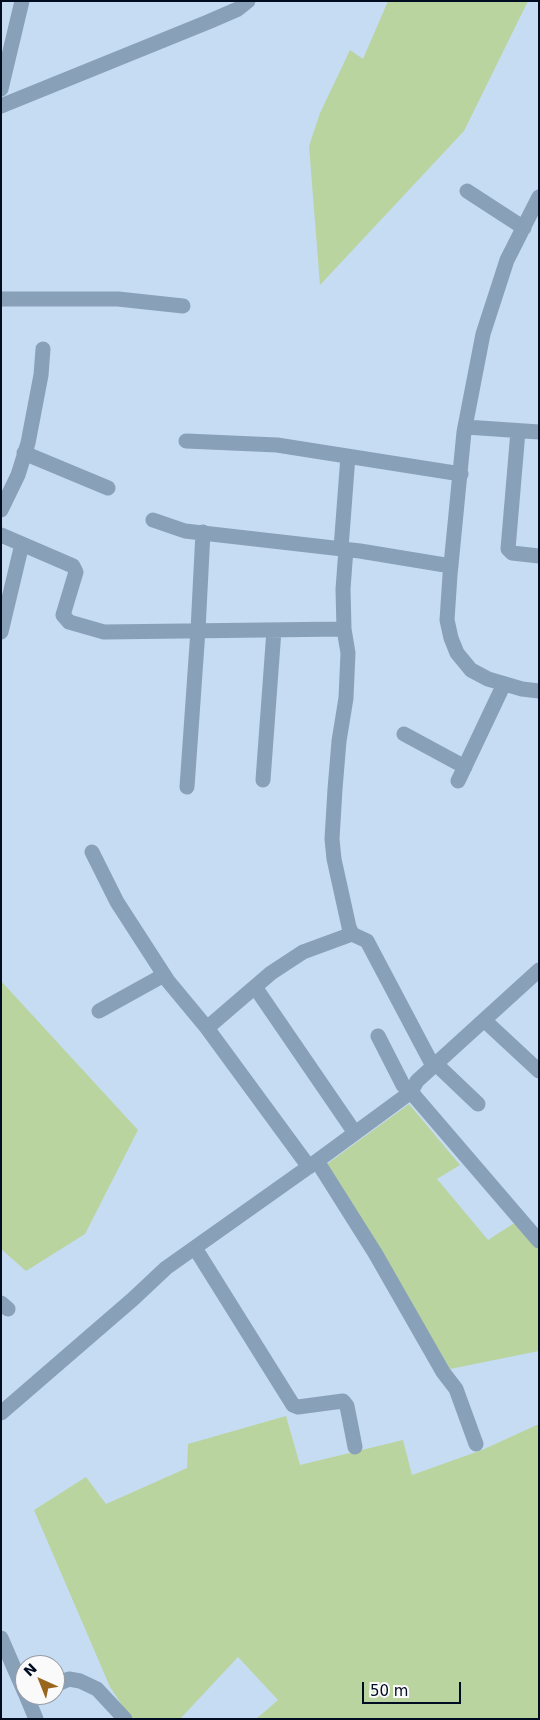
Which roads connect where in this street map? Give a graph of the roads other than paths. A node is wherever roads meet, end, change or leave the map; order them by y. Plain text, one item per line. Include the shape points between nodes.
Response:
1 (22, 1) edge
2 (248, 1) edge
3 (1, 89) edge
4 (1, 106) edge
5 (467, 190) dead end
6 (539, 197) edge
7 (524, 228) junction
8 (1, 299) edge
9 (183, 306) dead end
10 (43, 349) dead end
11 (466, 426) junction
12 (518, 431) junction
13 (539, 432) edge
14 (186, 441) dead end
15 (24, 454) junction
16 (348, 456) junction
17 (461, 474) junction
18 (108, 488) dead end
19 (1, 510) edge
20 (153, 520) dead end
21 (202, 532) junction
22 (1, 535) edge
23 (22, 544) junction
24 (344, 549) junction
25 (539, 556) edge
26 (451, 566) junction
27 (344, 629) junction
28 (198, 630) junction
29 (274, 630) junction
30 (1, 632) edge
31 (504, 684) junction
32 (539, 691) edge
33 (404, 734) dead end
34 (263, 780) dead end
35 (187, 787) dead end
36 (92, 852) dead end
37 (352, 934) junction
38 (539, 970) edge
39 (164, 975) junction
40 (255, 987) junction
41 (99, 1011) dead end
42 (484, 1020) junction
43 (206, 1028) junction
44 (378, 1036) dead end
45 (435, 1065) junction
46 (539, 1071) edge
47 (411, 1092) junction
48 (478, 1104) dead end
49 (355, 1133) junction
50 (313, 1164) junction
51 (539, 1241) edge
52 (195, 1248) junction
53 (1, 1412) edge
54 (476, 1444) dead end
55 (356, 1447) dead end
56 (1, 1638) edge
57 (15, 1669) edge
58 (65, 1681) edge
59 (31, 1705) edge
60 (36, 1719) edge
61 (126, 1719) edge

1 - 3 street
2 - 4 street via 208,22
5 - 7 street
6 - 7 street
7 - 11 street via 506,260 483,334
8 - 9 street via 118,299
10 - 15 street via 41,375
11 - 12 street
11 - 17 street
12 - 13 street
12 - 25 street via 508,549 512,553
14 - 16 street via 277,445
15 - 18 street
15 - 19 street
16 - 17 street
16 - 24 street
17 - 26 street
20 - 21 street via 184,531
21 - 24 street
21 - 28 street
22 - 23 street
23 - 28 street via 73,566 76,572 63,615 69,622 104,632
23 - 30 street
24 - 26 street
24 - 27 street
26 - 31 street via 447,620 457,653 471,670
27 - 29 street
27 - 37 street via 348,653 346,698 339,741 332,839
28 - 29 street
28 - 35 street
29 - 34 street
31 - 32 street
31 - 33 street via 462,774
36 - 39 street via 117,902
37 - 40 street via 303,952
37 - 45 street via 367,942
38 - 42 street
39 - 41 street
39 - 43 street
40 - 43 street
40 - 49 street
42 - 45 street
42 - 46 street
43 - 50 street
44 - 47 street via 402,1085
45 - 47 street via 417,1081
45 - 48 street
47 - 49 street
47 - 51 street
49 - 50 street
50 - 52 street
50 - 54 street via 375,1252 443,1372 456,1389
52 - 53 street via 166,1268
52 - 55 street via 293,1405 343,1401
56 - 57 street
58 - 61 street via 80,1681 97,1689
59 - 60 street

